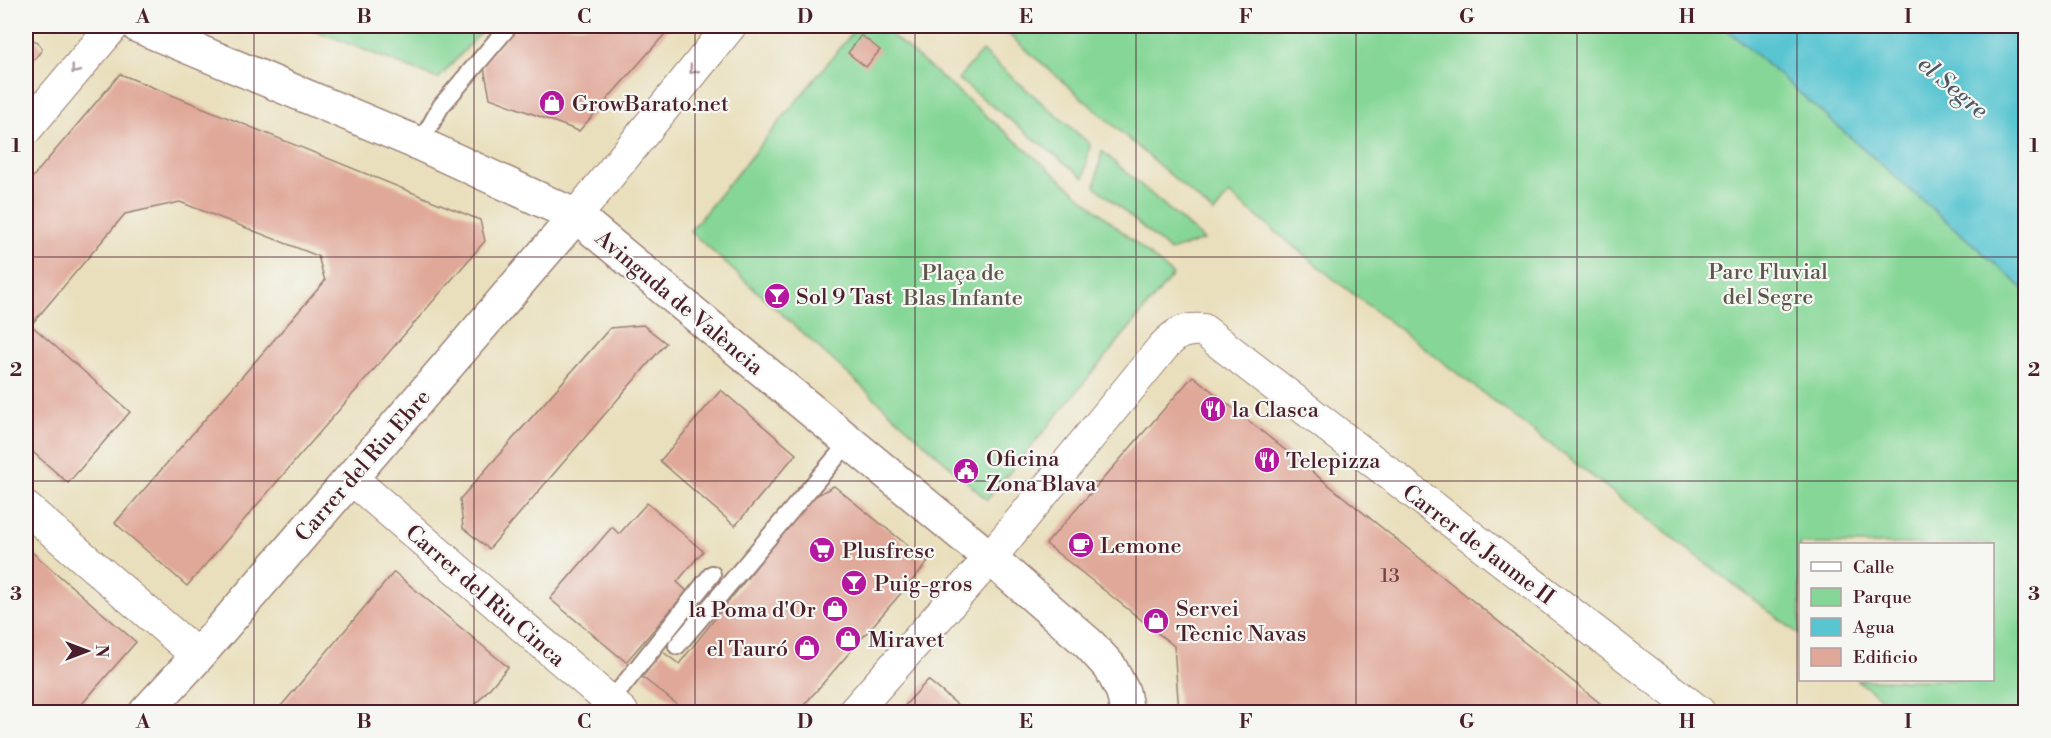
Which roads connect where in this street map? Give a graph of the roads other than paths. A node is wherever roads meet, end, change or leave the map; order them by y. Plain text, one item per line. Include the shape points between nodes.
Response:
1 (113, 26) edge
2 (138, 26) edge
3 (509, 26) edge
4 (730, 26) edge
5 (26, 129) edge
6 (420, 144) junction
7 (576, 216) junction
8 (849, 442) junction
9 (351, 478) junction
10 (26, 508) edge
11 (990, 558) junction
12 (712, 574) dead end
13 (677, 646) dead end
14 (198, 656) junction
15 (616, 707) edge
16 (146, 712) edge
17 (854, 712) edge
18 (1127, 712) edge
19 (1699, 712) edge

1 -> 5 street
2 - 6 street, Avinguda de València
3 - 6 lane via 441,106
4 -> 7 street
6 - 7 street, Avinguda de València
7 - 8 street, Avinguda de València
7 - 9 street, Carrer del Riu Ebre
8 - 11 street, Avinguda de València
8 - 13 lane
9 - 14 street, Carrer del Riu Ebre
9 - 15 street, Carrer del Riu Cinca
10 - 14 street
11 - 17 street
11 - 18 street, Avinguda de València via 1110,667 1123,692
11 - 19 street, Carrer de Jaume II via 1171,338 1189,328 1203,330
12 - 15 lane
14 - 16 street, Carrer del Riu Ebre

